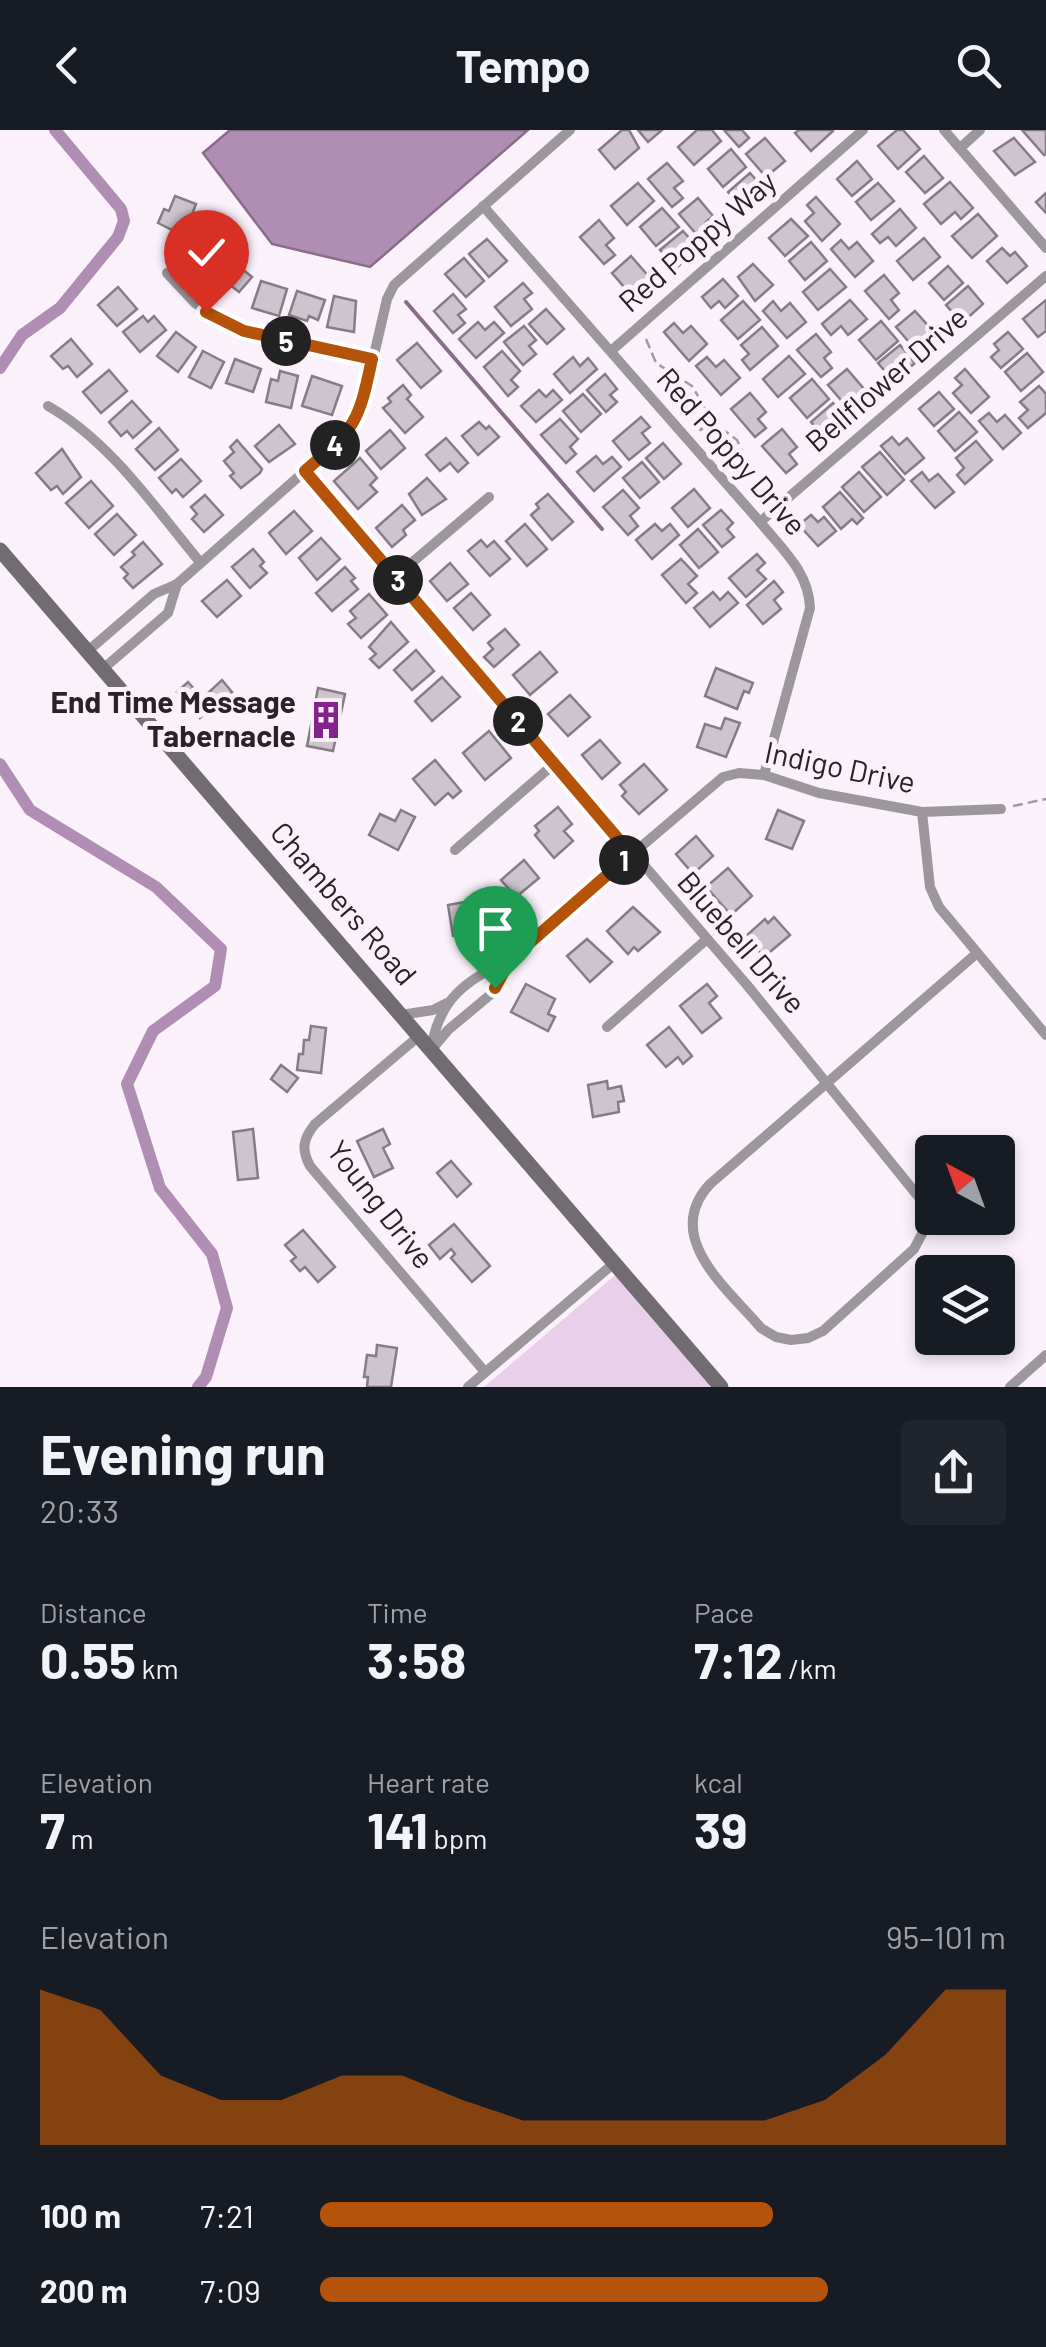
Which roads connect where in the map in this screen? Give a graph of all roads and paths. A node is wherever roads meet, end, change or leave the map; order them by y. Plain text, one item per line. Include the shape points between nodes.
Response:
1 (570, 130) edge
2 (863, 130) edge
3 (944, 130) edge
4 (980, 130) edge
5 (960, 148) junction
6 (483, 206) junction
7 (1046, 248) edge
8 (168, 273) dead end
9 (1046, 276) edge
10 (646, 340) dead end
11 (611, 352) junction
12 (372, 359) junction
13 (48, 406) dead end
14 (706, 414) junction
15 (716, 424) junction
16 (305, 471) junction
17 (778, 486) dead end
18 (488, 497) dead end
19 (760, 522) junction
20 (0, 550) edge
21 (200, 562) junction
22 (396, 577) junction
23 (178, 584) junction
24 (90, 650) junction
25 (104, 668) junction
26 (554, 764) junction
27 (764, 775) junction
28 (1046, 799) edge
29 (1001, 809) joint
30 (922, 812) junction
31 (454, 850) dead end
32 (631, 854) junction
33 (707, 939) junction
34 (976, 954) junction
35 (510, 960) junction
36 (448, 1003) junction
37 (401, 1014) junction
38 (607, 1028) dead end
39 (1046, 1035) edge
40 (419, 1036) junction
41 (431, 1050) junction
42 (827, 1083) junction
43 (613, 1264) junction
44 (1046, 1355) edge
45 (485, 1372) junction
46 (468, 1387) edge
47 (722, 1387) edge
48 (1010, 1387) edge

1 - 6 street
2 - 11 street, Red Poppy Way
3 - 5 street
4 - 5 street
5 - 7 street
6 - 11 street, Red Poppy Drive
6 - 12 street via 394,285
8 - 12 street via 229,326
9 - 19 street, Bellflower Drive
10 - 14 path via 652,358 692,386
11 - 19 street, Red Poppy Drive
12 - 16 street via 358,419
13 - 21 street via 101,445
14 - 15 path
14 - 15 path via 700,431
15 - 17 path via 737,440 755,475
16 - 21 street
16 - 22 street, Bluebell Drive
18 - 22 street
19 - 27 street, Red Poppy Drive via 802,575 810,598
20 - 24 street, Chambers Road
21 - 23 street
22 - 26 street, Bluebell Drive
23 - 24 street via 154,594
23 - 25 street via 168,612
24 - 25 street, Chambers Road
25 - 37 street, Chambers Road
26 - 31 street
26 - 32 street, Bluebell Drive
27 - 30 street, Indigo Drive
27 - 32 street, Indigo Drive via 738,773 716,781
28 - 29 path
29 - 30 street, Indigo Drive
30 - 34 street via 934,898
32 - 33 street, Bluebell Drive
32 - 35 street, Indigo Drive
33 - 38 street
33 - 42 street, Bluebell Drive
34 - 39 street
34 - 42 street
35 - 36 street, Indigo Drive
35 - 41 street, Indigo Drive via 490,995
36 - 37 street
36 - 41 street
37 - 40 street, Chambers Road
40 - 41 street, Chambers Road
40 - 45 street, Young Drive via 315,1124 304,1152
41 - 43 street, Chambers Road
42 - 42 street via 710,1184 692,1216 702,1259 762,1328 786,1340 823,1331 906,1258 925,1221 916,1190
43 - 45 street
43 - 47 street, Chambers Road
44 - 48 street
45 - 46 street

